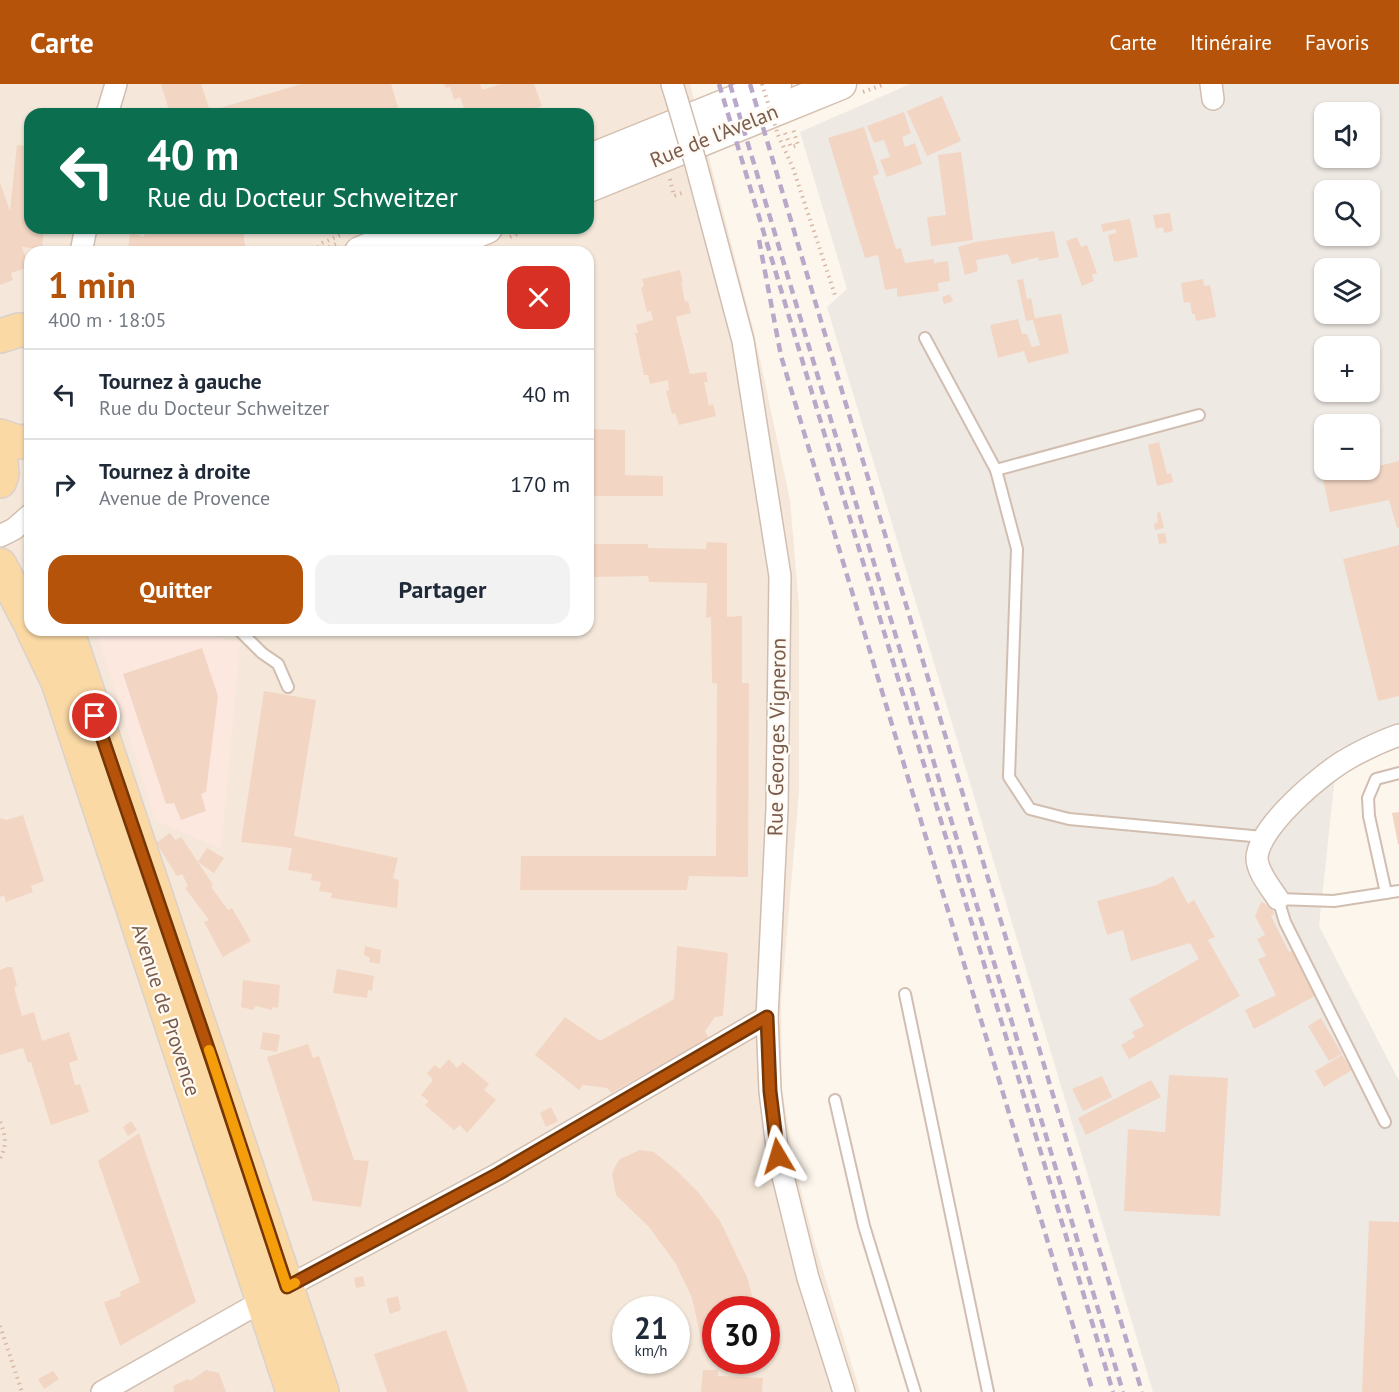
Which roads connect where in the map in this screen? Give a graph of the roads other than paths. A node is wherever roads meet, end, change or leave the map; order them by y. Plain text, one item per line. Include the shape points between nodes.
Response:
1 (116, 84) edge
2 (776, 84) edge
3 (841, 84) edge
4 (675, 92) edge
5 (109, 108) edge
6 (594, 158) edge
7 (594, 185) edge
8 (392, 234) edge
9 (472, 234) edge
10 (355, 242) edge
11 (443, 246) edge
12 (925, 339) dead end
13 (1199, 415) dead end
14 (0, 436) edge
15 (24, 442) edge
16 (0, 452) edge
17 (996, 470) junction
18 (0, 481) edge
19 (24, 520) edge
20 (0, 536) edge
21 (1, 567) edge
22 (24, 611) edge
23 (36, 636) edge
24 (69, 636) edge
25 (244, 636) edge
26 (288, 687) dead end
27 (1399, 735) edge
28 (1399, 773) edge
29 (1263, 837) junction
30 (1399, 891) edge
31 (1386, 893) junction
32 (1278, 899) junction
33 (905, 994) dead end
34 (767, 1017) junction
35 (835, 1100) dead end
36 (1385, 1122) dead end
37 (275, 1295) junction
38 (102, 1392) edge
39 (293, 1392) edge
40 (322, 1392) edge
41 (844, 1392) edge
42 (915, 1392) edge
43 (988, 1392) edge

1 - 5 street
2 - 6 main road, Rue de l'Avelan
3 - 7 main road, Rue de l'Avelan
4 - 34 street, Rue Georges Vigneron, bridge via 743,340 780,576 777,809
8 - 10 main road
9 - 11 main road
12 - 17 lane
13 - 17 lane
14 - 15 main road
16 - 18 main road
17 - 29 lane via 1017,549 1009,777 1030,809 1069,819
19 - 20 street
21 - 22 main road
23 - 37 main road, Avenue de Provence via 58,682
24 - 37 main road, Avenue de Provence
25 - 26 lane via 278,664
27 - 29 street via 1347,759 1316,782
28 - 31 lane via 1376,779 1368,798
29 - 32 street via 1257,859
30 - 31 lane
31 - 32 lane via 1334,901
32 - 36 lane via 1285,922
33 - 43 lane
34 - 37 street via 498,1174
34 - 41 street, Rue Georges Vigneron via 778,1156 808,1278
35 - 42 lane via 864,1226
37 - 38 street
37 - 39 main road, Avenue de Provence
37 - 40 main road, Avenue de Provence

